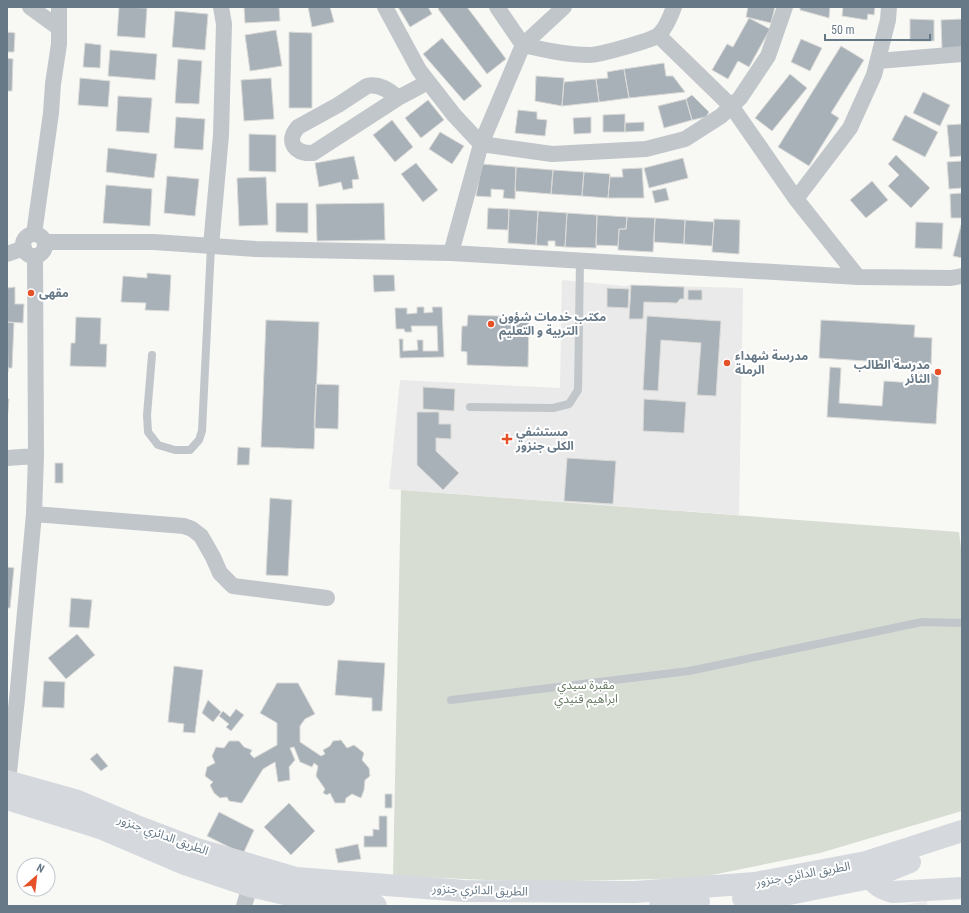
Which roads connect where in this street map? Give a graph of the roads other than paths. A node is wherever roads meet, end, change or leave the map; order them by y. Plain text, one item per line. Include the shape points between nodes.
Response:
1 (30, 7) edge
2 (59, 7) edge
3 (221, 7) edge
4 (385, 7) edge
5 (497, 7) edge
6 (564, 7) edge
7 (674, 7) edge
8 (785, 7) edge
9 (889, 7) edge
10 (59, 28) junction
11 (658, 35) junction
12 (523, 45) junction
13 (962, 54) edge
14 (878, 61) junction
15 (428, 82) junction
16 (398, 98) junction
17 (732, 107) junction
18 (481, 144) junction
19 (796, 199) junction
20 (39, 238) junction
21 (211, 246) junction
22 (30, 252) junction
23 (451, 253) junction
24 (7, 254) edge
25 (580, 260) junction
26 (858, 278) junction
27 (958, 278) edge
28 (152, 355) dead end
29 (470, 407) dead end
30 (36, 456) junction
31 (7, 458) edge
32 (34, 514) junction
33 (327, 598) dead end
34 (962, 623) edge
35 (451, 700) dead end
36 (7, 787) edge
37 (962, 817) edge
38 (962, 831) edge
39 (935, 839) junction
40 (962, 846) edge
41 (868, 870) junction
42 (962, 888) edge
43 (247, 896) edge
44 (791, 900) edge
45 (376, 906) edge
46 (660, 906) edge

1 - 10 street
2 - 10 street
3 - 21 street via 224,24 221,134
4 - 15 street
5 - 12 street
6 - 12 street
7 - 11 street via 671,17
8 - 17 street via 768,56
9 - 14 street
10 - 20 street
11 - 12 street via 592,55 552,52
11 - 17 street
12 - 18 street
13 - 14 street
14 - 19 street via 850,128
15 - 16 street
15 - 18 street
16 - 16 street via 313,153 306,154 294,146 292,138 298,127 367,86 383,87
17 - 18 street via 685,139 646,149 552,154
17 - 19 street
18 - 23 street
19 - 26 street
20 - 21 street
20 - 22 street via 29,235 26,238 24,243
21 - 23 street
21 - 28 lane via 202,431 199,440 190,450 175,450 158,445 148,432
22 - 24 street
22 - 30 street
23 - 25 street
25 - 26 street
25 - 29 lane via 578,390 569,404 553,408
26 - 27 street
30 - 31 street
30 - 32 street
32 - 33 street via 184,526 201,536 220,573 234,586
32 - 36 street
34 - 35 lane via 922,622 689,671
36 - 41 main road, الطريق الدائري جنزور via 75,800 197,849 296,878 464,892 635,892 755,883
36 - 43 main road, الطريق الدائري جنزور via 182,864
37 - 39 main road
38 - 39 main road, الطريق الدائري جنزور
39 - 41 main road, الطريق الدائري جنزور
40 - 41 main road, الطريق الدائري جنزور via 911,862
41 - 42 main road via 882,888 893,892
41 - 44 main road, الطريق الدائري جنزور
43 - 45 main road, الطريق الدائري جنزور via 285,894
44 - 46 main road, الطريق الدائري جنزور

